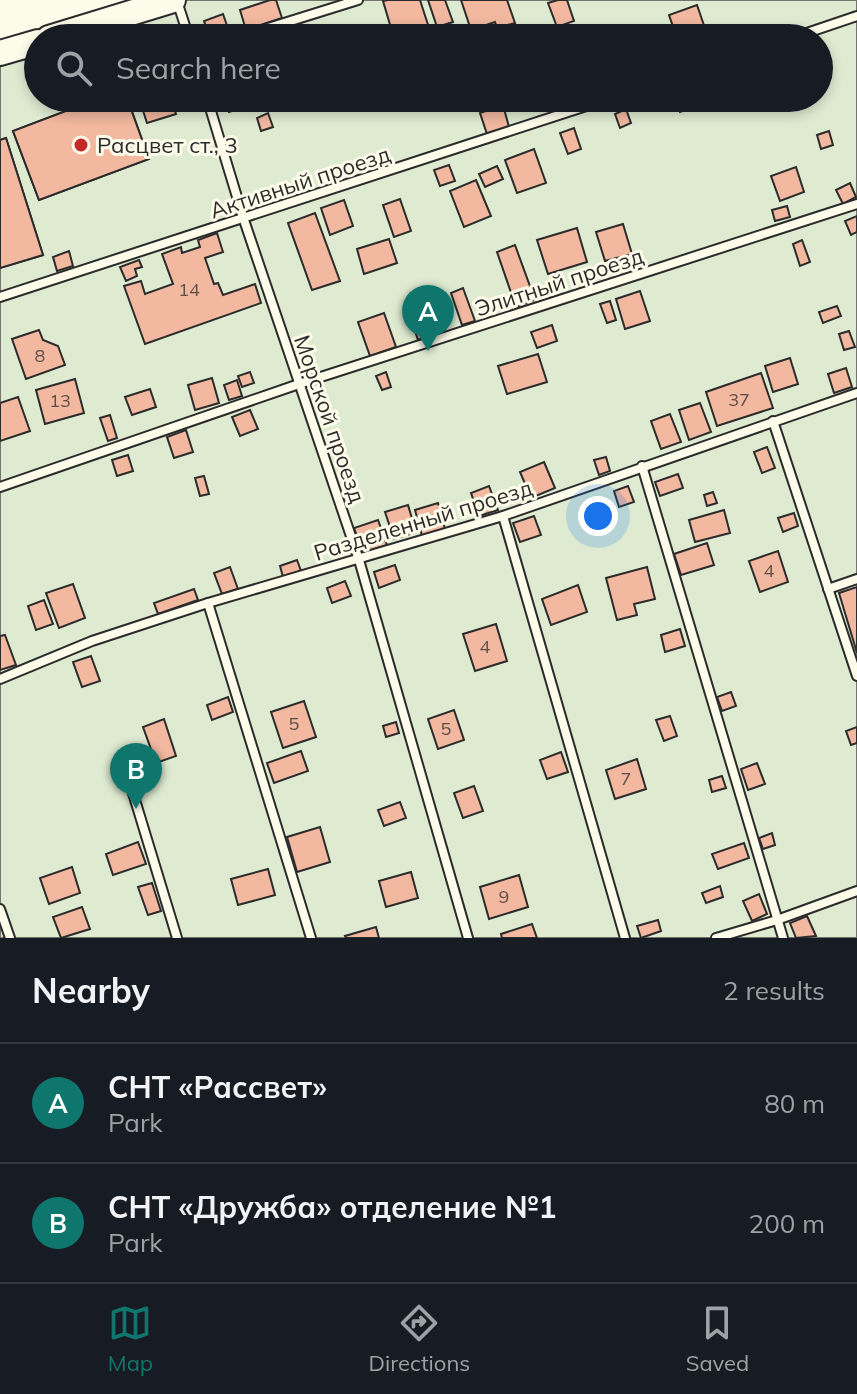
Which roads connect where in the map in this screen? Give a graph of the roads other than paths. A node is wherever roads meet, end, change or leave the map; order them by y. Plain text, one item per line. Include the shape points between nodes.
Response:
1 (175, 0) edge
2 (358, 0) edge
3 (857, 16) edge
4 (95, 24) edge
5 (184, 24) edge
6 (281, 24) edge
7 (833, 24) edge
8 (24, 46) edge
9 (0, 53) edge
10 (211, 112) edge
11 (569, 112) edge
12 (857, 204) edge
13 (244, 220) junction
14 (0, 297) edge
15 (299, 384) junction
16 (857, 393) edge
17 (773, 421) junction
18 (642, 466) junction
19 (0, 487) edge
20 (503, 516) junction
21 (359, 560) junction
22 (857, 579) edge
23 (828, 589) junction
24 (208, 603) junction
25 (857, 676) edge
26 (0, 679) edge
27 (122, 757) dead end
28 (857, 891) edge
29 (0, 909) edge
30 (777, 920) junction
31 (10, 938) edge
32 (177, 938) edge
33 (311, 938) edge
34 (468, 938) edge
35 (625, 938) edge
36 (716, 938) edge
37 (783, 938) edge

1 - 4 street
1 - 5 lane
2 - 6 lane
3 - 7 lane
8 - 9 street
10 - 13 lane, Морской проезд
11 - 13 lane, Активный проезд
12 - 15 lane, Элитный проезд
13 - 14 lane, Активный проезд
13 - 15 lane, Морской проезд
15 - 19 lane, Элитный проезд
15 - 21 lane, Морской проезд
16 - 17 lane, Разделенный проезд
17 - 18 lane, Разделенный проезд
17 - 23 lane
18 - 20 lane, Разделенный проезд
18 - 30 lane
20 - 21 lane, Разделенный проезд
20 - 35 lane
21 - 24 lane, Разделенный проезд
21 - 34 lane, Морской проезд
22 - 23 lane
23 - 25 lane
24 - 26 lane, Разделенный проезд via 92,641
24 - 33 lane
27 - 32 lane
28 - 30 lane
29 - 31 lane
30 - 36 lane
30 - 37 lane

